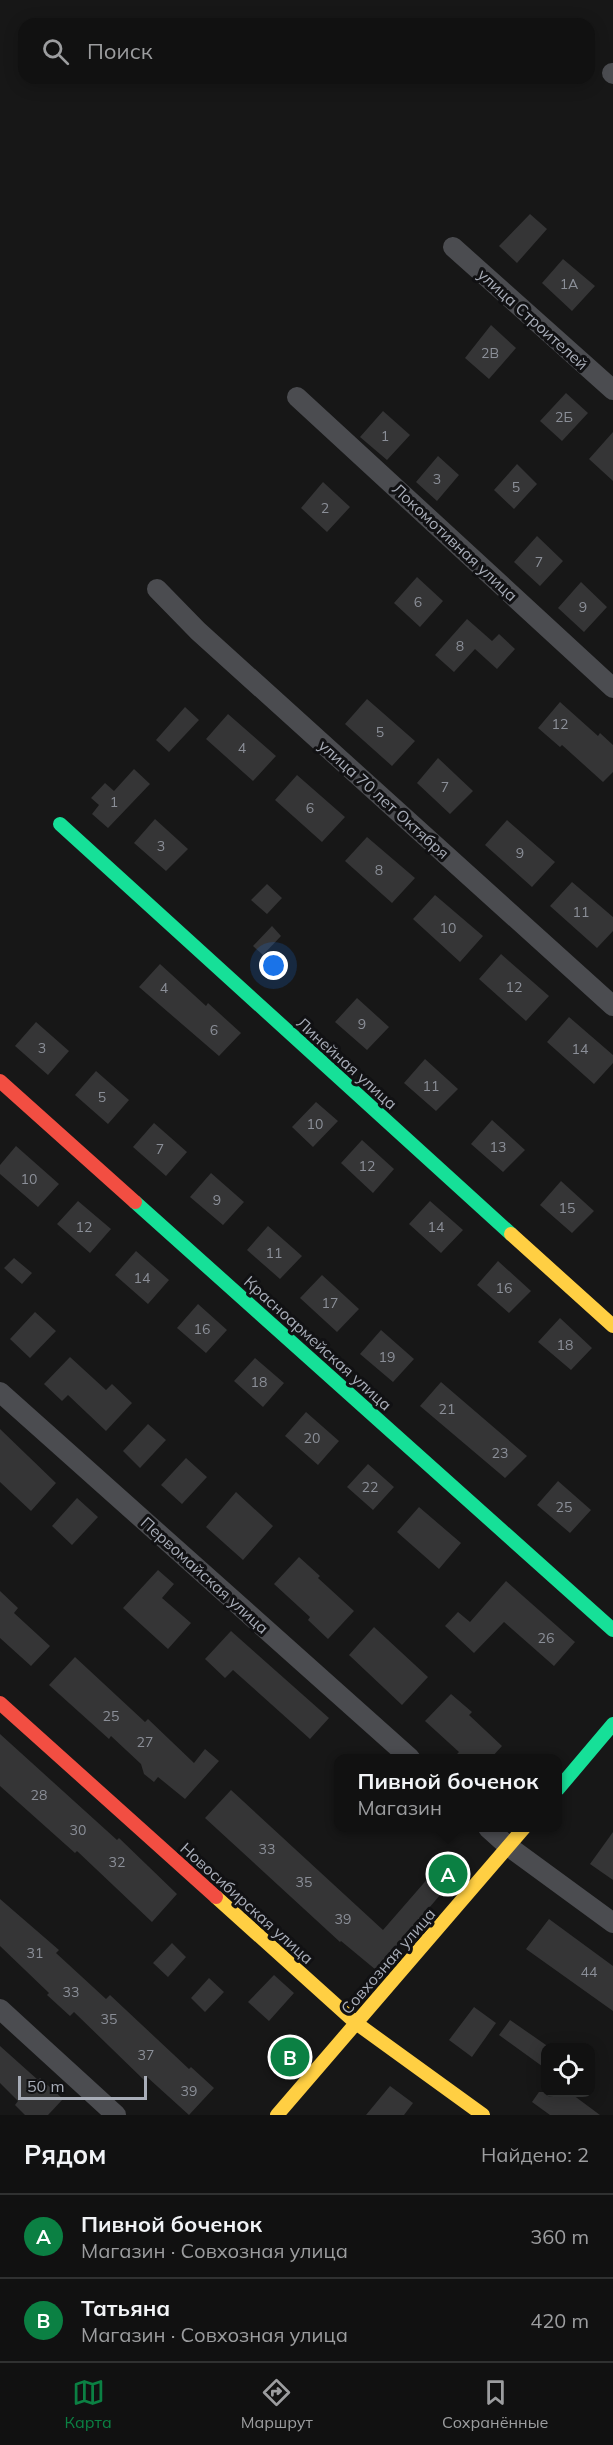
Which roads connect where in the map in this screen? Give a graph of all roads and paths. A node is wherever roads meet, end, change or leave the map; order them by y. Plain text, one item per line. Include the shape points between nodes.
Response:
1 (453, 247) dead end
2 (613, 390) edge
3 (297, 397) dead end
4 (157, 589) dead end
5 (613, 688) edge
6 (60, 824) dead end
7 (613, 1006) edge
8 (0, 1081) edge
9 (613, 1326) edge
10 (0, 1392) edge
11 (613, 1630) edge
12 (0, 1703) edge
13 (613, 1724) edge
14 (406, 1754) edge
15 (562, 1784) edge
16 (493, 1832) edge
17 (520, 1832) edge
18 (508, 1846) junction
19 (613, 1923) edge
20 (0, 2009) edge
21 (356, 2023) junction
22 (116, 2115) edge
23 (277, 2115) edge
24 (483, 2115) edge

1 - 2 street, улица Строителей
3 - 5 street, Локомотивная улица
4 - 7 street, улица 70 лет Октября via 198,631
6 - 9 street, Линейная улица
8 - 11 street, Красноармейская улица
10 - 14 street, Первомайская улица
12 - 21 street, Новосибирская улица
13 - 15 street
16 - 18 street
17 - 18 street, Совхозная улица
18 - 19 street
18 - 21 street, Совхозная улица
20 - 22 street
21 - 23 street, Совхозная улица
21 - 24 street, Новосибирская улица

